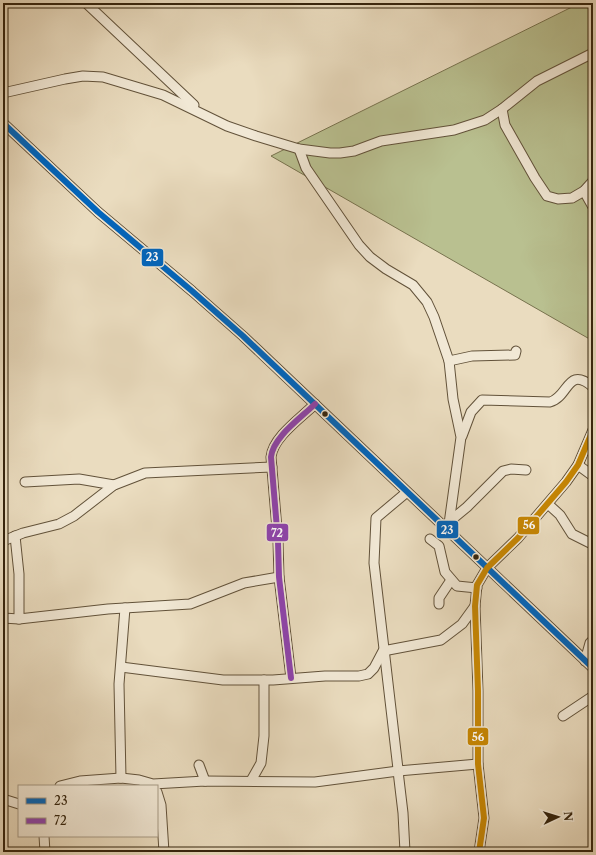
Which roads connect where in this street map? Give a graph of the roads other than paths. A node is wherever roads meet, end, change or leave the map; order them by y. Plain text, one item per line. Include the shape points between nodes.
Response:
1 (86, 3) edge
2 (593, 53) edge
3 (3, 93) edge
4 (502, 109) junction
5 (206, 114) junction
6 (3, 123) edge
7 (299, 149) junction
8 (593, 182) edge
9 (584, 191) junction
10 (593, 207) edge
11 (516, 351) dead end
12 (448, 361) junction
13 (593, 387) edge
14 (315, 404) junction
15 (593, 430) edge
16 (461, 438) junction
17 (578, 465) junction
18 (272, 467) junction
19 (526, 470) dead end
20 (593, 476) edge
21 (25, 482) dead end
22 (114, 485) junction
23 (407, 492) junction
24 (548, 504) junction
25 (450, 521) junction
26 (448, 531) junction
27 (15, 536) junction
28 (430, 539) dead end
29 (3, 541) edge
30 (593, 542) edge
31 (487, 568) junction
32 (279, 577) junction
33 (451, 580) junction
34 (477, 588) junction
35 (439, 604) dead end
36 (475, 606) junction
37 (125, 608) junction
38 (3, 618) edge
39 (19, 619) junction
40 (593, 640) edge
41 (385, 650) junction
42 (585, 661) junction
43 (121, 667) junction
44 (593, 668) edge
45 (291, 678) junction
46 (264, 680) junction
47 (593, 696) edge
48 (563, 716) dead end
49 (478, 764) junction
50 (199, 765) dead end
51 (398, 770) junction
52 (121, 778) junction
53 (252, 778) dead end
54 (205, 781) junction
55 (64, 785) edge
56 (149, 785) edge
57 (158, 788) edge
58 (158, 796) edge
59 (3, 799) edge
60 (18, 804) edge
61 (44, 837) edge
62 (45, 852) edge
63 (164, 852) edge
64 (405, 852) edge
65 (479, 852) edge

1 - 5 street via 187,100
2 - 4 street via 537,81
3 - 5 street via 65,79 94,76 163,96
4 - 7 street via 470,126 429,135 381,141 354,150 330,153
4 - 9 street via 506,126 544,193 558,199 572,198
5 - 7 street via 235,128
6 - 14 street via 98,212 192,291
7 - 12 street via 306,168 359,245 370,257 413,285 424,297 434,317
8 - 9 street
9 - 10 street
11 - 12 street via 515,355 478,355
12 - 16 street
13 - 16 street via 581,379 573,380 559,398 548,402 482,400 471,412
14 - 18 street via 277,441 272,451
14 - 23 street
15 - 17 street
16 - 25 street
17 - 20 street
17 - 24 street
18 - 22 street via 152,472 136,475
18 - 32 street
19 - 25 street via 503,471
21 - 22 street via 79,479
22 - 27 street via 74,516 59,524
23 - 26 street
23 - 41 street via 376,518 374,528 375,577
24 - 30 street via 560,515 572,534 590,543
24 - 31 street
25 - 26 street
26 - 31 street
27 - 29 street
27 - 39 street via 19,574
28 - 33 street via 439,546 445,572
31 - 34 street
31 - 42 street
32 - 37 street via 244,583 190,604
32 - 45 street
33 - 34 street via 457,586
33 - 35 street via 439,598
34 - 36 street
36 - 41 street via 462,624 441,640
36 - 49 street
37 - 39 street
37 - 43 street
38 - 39 street
40 - 42 street
41 - 45 street via 381,652 374,668 363,675
41 - 51 street
42 - 44 street
43 - 46 street via 223,680
43 - 52 street
45 - 46 street
46 - 53 street via 264,736 261,763
47 - 48 street
49 - 51 street
49 - 65 street via 484,818
50 - 54 street
51 - 54 street via 315,782
51 - 64 street
52 - 55 street via 80,781
52 - 56 street via 139,780
54 - 57 street
58 - 63 street via 161,805
59 - 60 street
61 - 62 street

